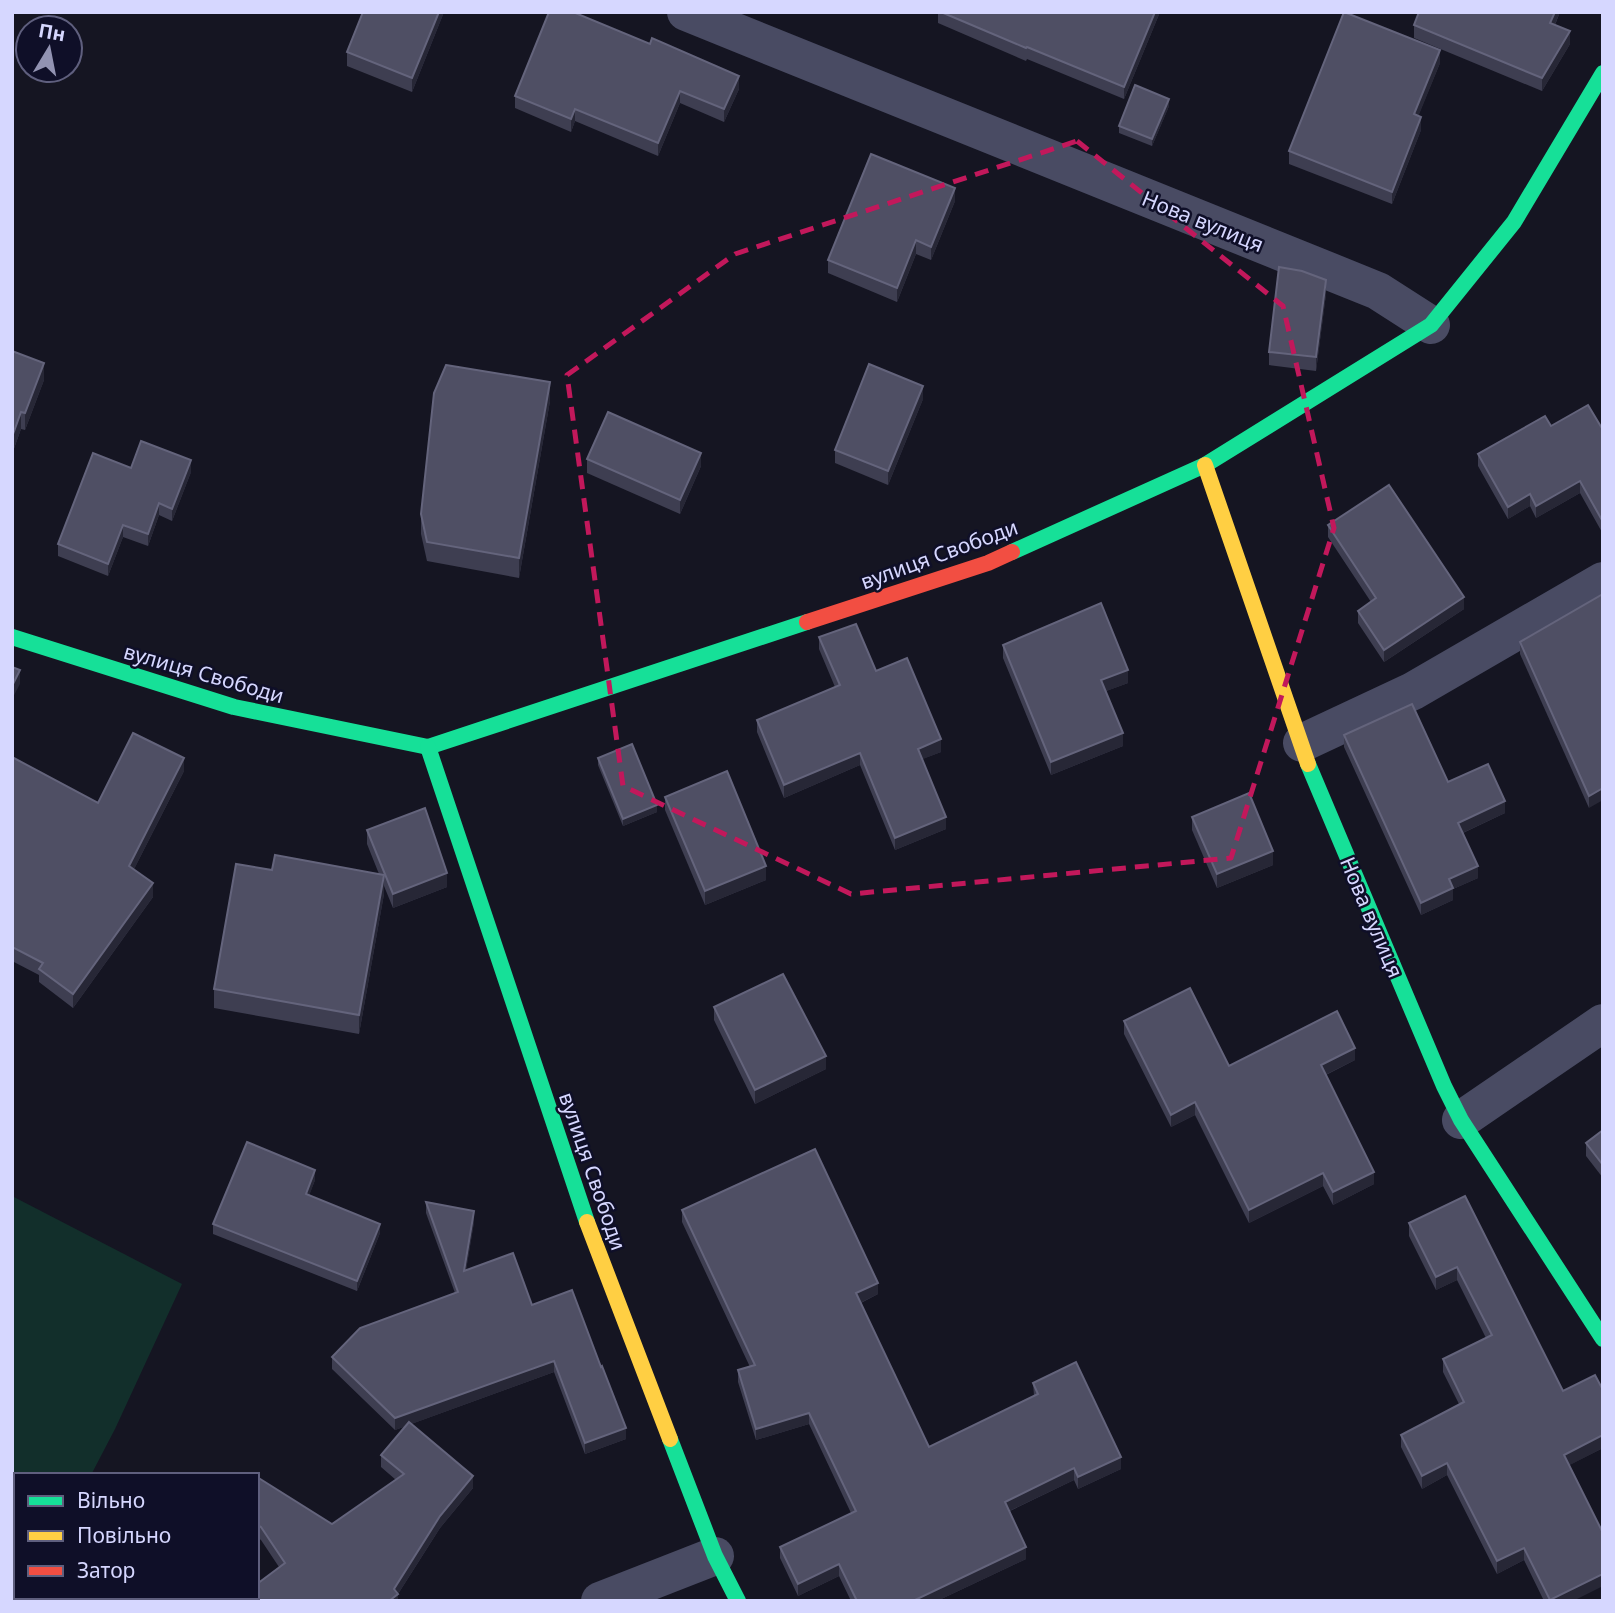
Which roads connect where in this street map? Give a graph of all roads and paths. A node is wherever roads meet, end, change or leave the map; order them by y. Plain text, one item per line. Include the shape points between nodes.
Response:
1 (686, 12) edge
2 (1603, 73) edge
3 (1431, 325) junction
4 (1205, 465) junction
5 (1603, 581) edge
6 (12, 638) edge
7 (1302, 743) junction
8 (428, 747) junction
9 (1603, 1023) edge
10 (1461, 1120) junction
11 (1603, 1339) edge
12 (715, 1556) junction
13 (600, 1601) edge
14 (738, 1601) edge

1 - 3 street, Нова вулиця via 1378,291
2 - 3 street via 1514,222
3 - 4 street, вулиця Свободи
4 - 7 street, Нова вулиця
4 - 8 street, вулиця Свободи via 988,563
5 - 7 street via 1413,691
6 - 8 street, вулиця Свободи via 233,707
7 - 10 street, Нова вулиця via 1314,781
8 - 12 street, вулиця Свободи via 589,1228
9 - 10 street
10 - 11 street, Нова вулиця
12 - 13 street
12 - 14 street, вулиця Свободи

